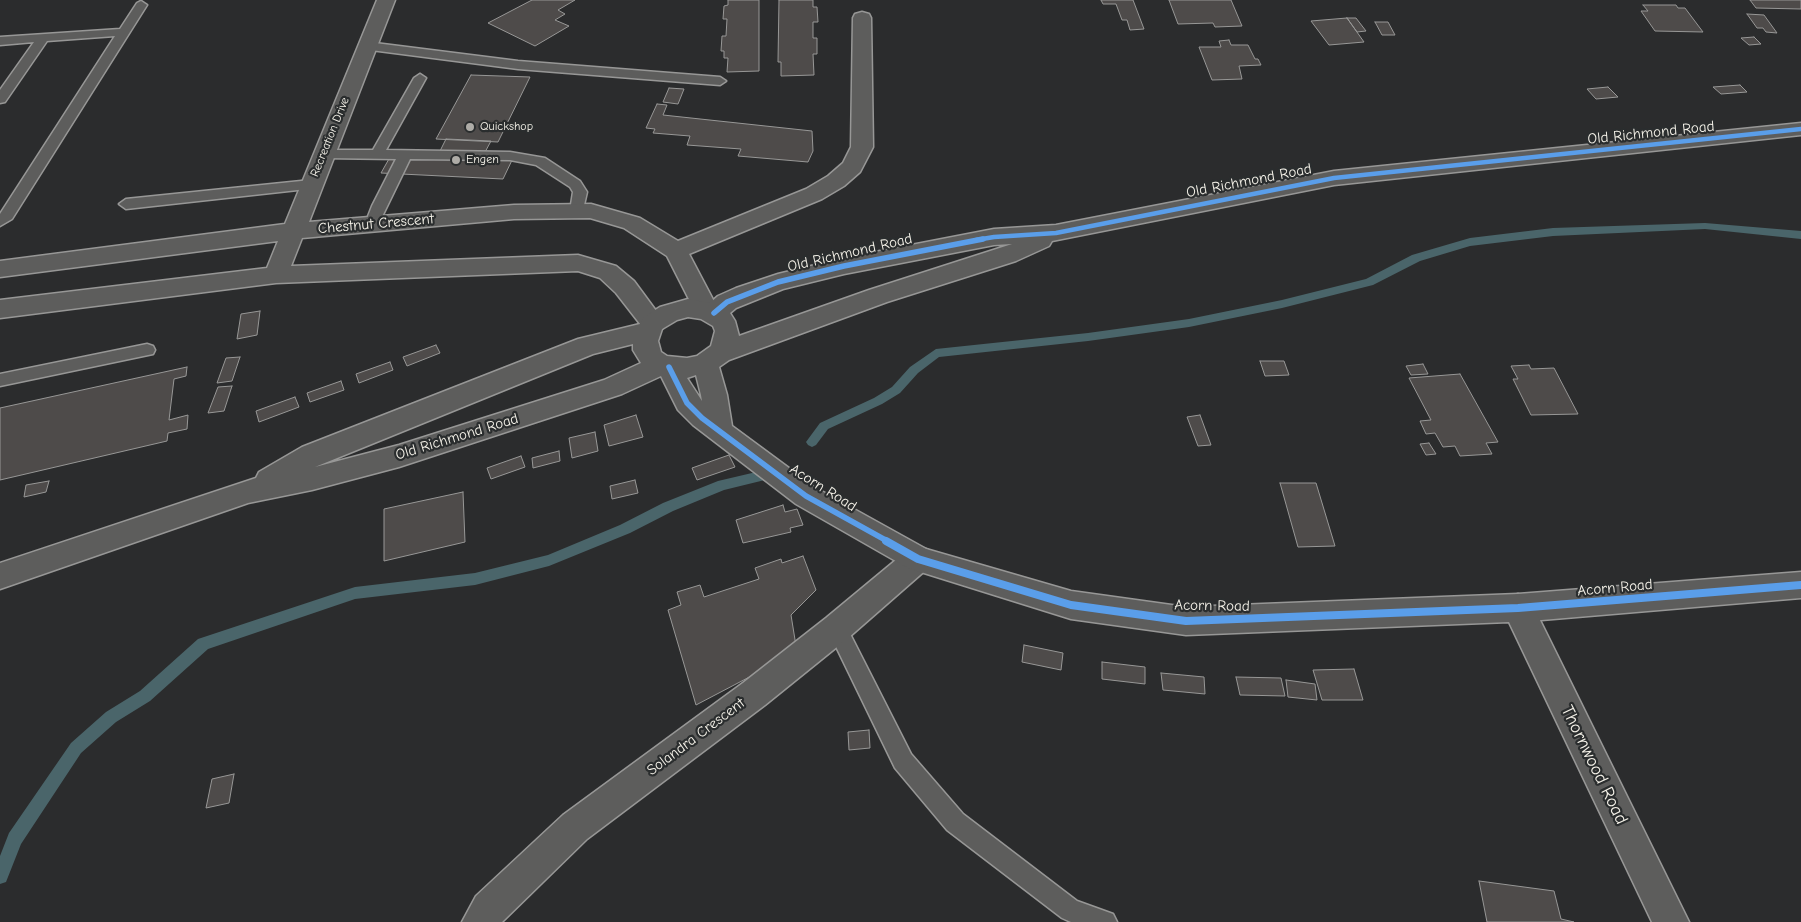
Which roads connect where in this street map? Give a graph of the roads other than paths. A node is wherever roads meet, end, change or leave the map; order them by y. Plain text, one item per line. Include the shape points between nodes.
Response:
1 (386, 0) edge
2 (141, 5) dead end
3 (862, 18) dead end
4 (123, 32) junction
5 (44, 38) junction
6 (0, 41) edge
7 (367, 46) junction
8 (420, 78) dead end
9 (720, 80) dead end
10 (0, 99) edge
11 (1801, 129) edge
12 (323, 154) junction
13 (378, 155) junction
14 (405, 155) junction
15 (310, 185) junction
16 (126, 204) dead end
17 (577, 211) junction
18 (0, 221) edge
19 (372, 224) junction
20 (292, 231) junction
21 (1056, 233) junction
22 (676, 251) junction
23 (0, 269) edge
24 (276, 275) junction
25 (0, 309) edge
26 (710, 312) junction
27 (651, 327) junction
28 (146, 350) dead end
29 (712, 358) junction
30 (665, 366) junction
31 (0, 380) edge
32 (720, 431) junction
33 (248, 492) junction
34 (918, 559) junction
35 (0, 576) edge
36 (1801, 585) edge
37 (1518, 608) junction
38 (837, 628) junction
39 (480, 922) edge
40 (1105, 922) edge
41 (1671, 922) edge

1 - 7 street, Recreation Drive
2 - 4 lane
3 - 22 street via 862,146 852,167 814,194
4 - 5 lane
4 - 18 lane via 7,216
5 - 6 lane
5 - 10 lane
7 - 9 lane via 518,65
7 - 12 street, Recreation Drive
8 - 13 lane
11 - 21 street, Old Richmond Road via 1334,178
12 - 13 lane
12 - 15 street, Recreation Drive
13 - 14 lane
14 - 17 lane via 510,156 540,161 575,184 580,192
14 - 19 lane
15 - 16 lane
15 - 20 street, Recreation Drive
17 - 19 street, Chestnut Crescent via 514,212
17 - 22 street, Chestnut Crescent via 591,211 632,223
19 - 20 street, Chestnut Crescent
20 - 23 street, Chestnut Crescent
20 - 24 street, Recreation Drive
21 - 26 street, Old Richmond Road via 994,237 844,266 778,282
21 - 29 street, Old Richmond Road via 1008,255 869,299
22 - 26 street
24 - 25 street
24 - 27 street via 578,263 608,272 625,287
26 - 27 street, Old Richmond Road via 688,308 669,313
26 - 29 street via 723,322 727,331 726,342
27 - 30 street via 645,341 646,350 652,359
27 - 33 street, Old Richmond Road via 587,346 312,455
28 - 31 lane
29 - 30 street, Old Richmond Road via 688,368
29 - 32 street
30 - 32 street, Acorn Road via 687,403
30 - 33 street, Old Richmond Road via 612,387 399,456
32 - 34 street, Acorn Road via 806,496
33 - 35 street, Old Richmond Road
34 - 37 street, Acorn Road via 1072,605 1186,621
34 - 38 street, Solandra Crescent
36 - 37 street, Acorn Road
37 - 41 street, Thornwood Road
38 - 39 street, Solandra Crescent via 754,694 574,827 489,909
38 - 40 lane via 903,761 954,822 1070,910

